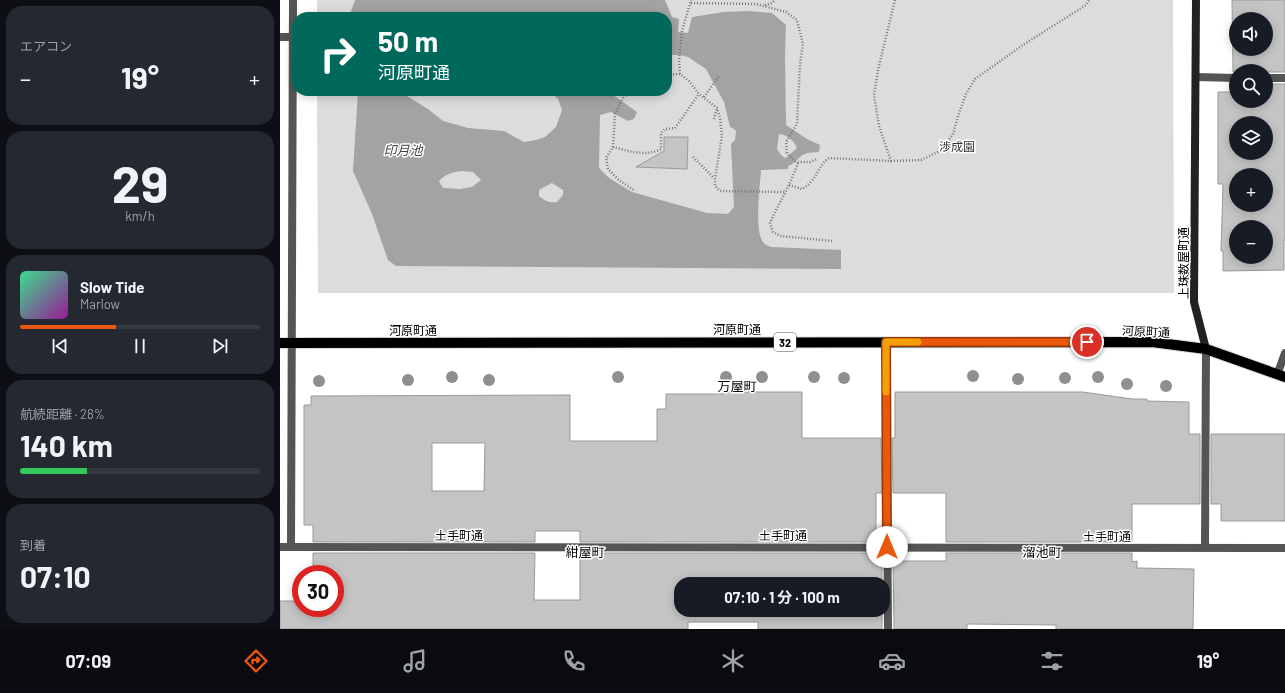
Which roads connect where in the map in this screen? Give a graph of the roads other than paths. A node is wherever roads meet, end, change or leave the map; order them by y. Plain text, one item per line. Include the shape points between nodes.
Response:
1 (293, 0) edge
2 (1196, 0) edge
3 (293, 12) edge
4 (280, 37) edge
5 (292, 37) edge
6 (1196, 77) junction
7 (1229, 78) edge
8 (1273, 78) edge
9 (1285, 78) edge
10 (293, 96) edge
11 (886, 342) junction
12 (280, 343) edge
13 (292, 343) junction
14 (1206, 349) junction
15 (1285, 353) edge
16 (1281, 376) edge
17 (280, 547) edge
18 (291, 547) junction
19 (887, 547) junction
20 (1205, 548) junction
21 (1285, 548) edge
22 (888, 629) edge

1 - 3 street
2 - 6 street, 上珠数屋町通
4 - 5 street
6 - 7 street
6 - 14 street, 上珠数屋町通 via 1194,302
8 - 9 street
10 - 13 street
11 - 13 main road, 河原町通 / 32
11 - 14 main road, 河原町通 / 32 via 1152,342
11 - 19 street
12 - 13 main road, 河原町通 / 32
13 - 18 street
14 - 16 main road, 河原町通 / 32
14 - 20 street, 上珠数屋町通
15 - 16 street
17 - 18 street, 土手町通
18 - 19 street, 土手町通
19 - 20 street, 土手町通
19 - 22 street
20 - 21 street, 土手町通

